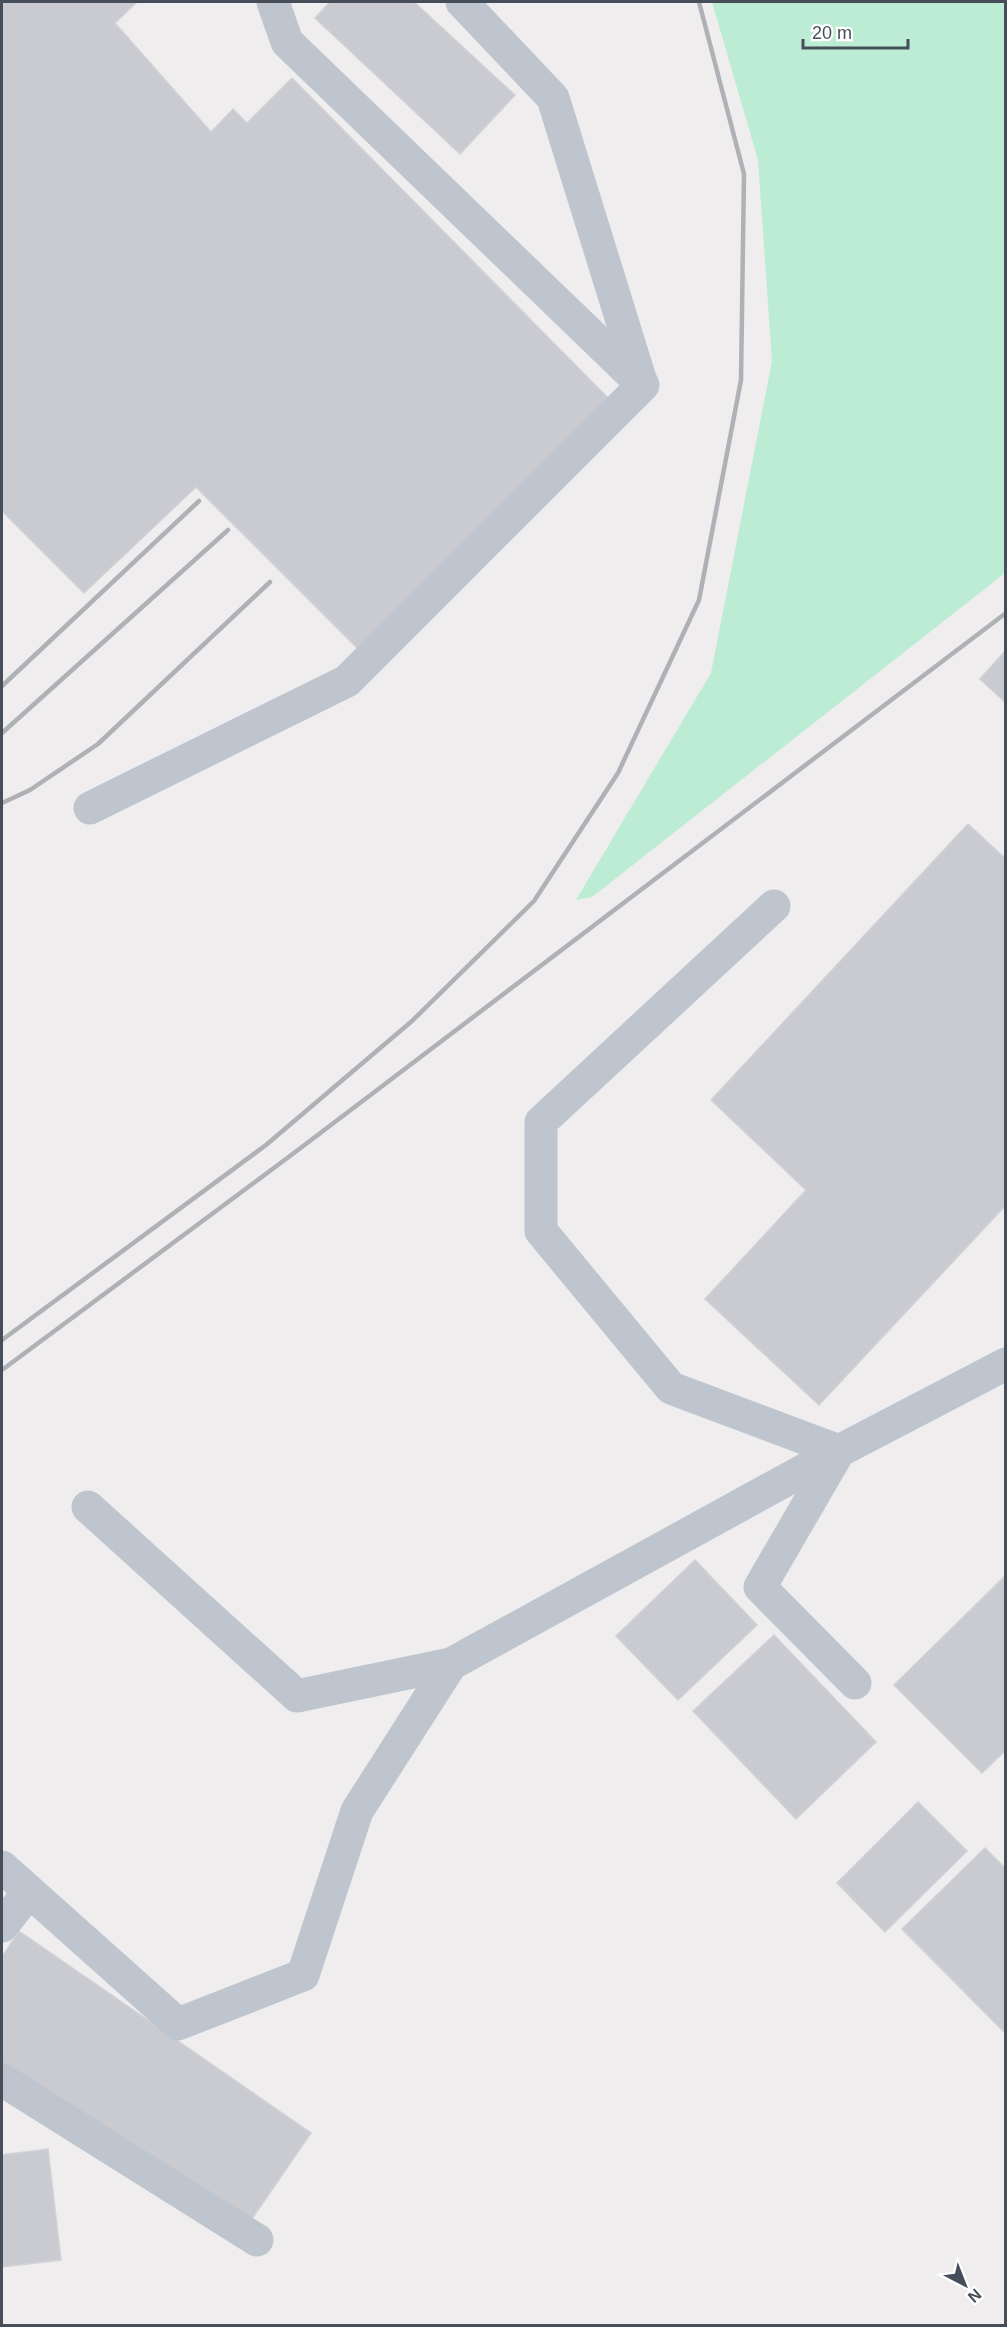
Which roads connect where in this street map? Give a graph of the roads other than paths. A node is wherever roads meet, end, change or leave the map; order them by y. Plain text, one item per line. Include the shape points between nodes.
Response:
1 (273, 2) edge
2 (462, 2) edge
3 (643, 385) junction
4 (90, 808) dead end
5 (774, 906) dead end
6 (1005, 1365) edge
7 (839, 1451) junction
8 (88, 1507) dead end
9 (451, 1664) junction
10 (855, 1683) dead end
11 (2, 1867) edge
12 (29, 1892) junction
13 (2, 1926) edge
14 (2, 2080) edge
15 (257, 2240) dead end

1 - 3 lane via 286,42
2 - 3 lane via 554,98
3 - 4 lane via 347,681
5 - 7 lane via 541,1122 541,1231 671,1388
6 - 7 lane
7 - 9 lane
7 - 10 lane via 760,1587
8 - 9 lane via 297,1696
9 - 12 lane via 357,1811 303,1975 178,2024
11 - 12 lane
12 - 13 lane
14 - 15 lane

